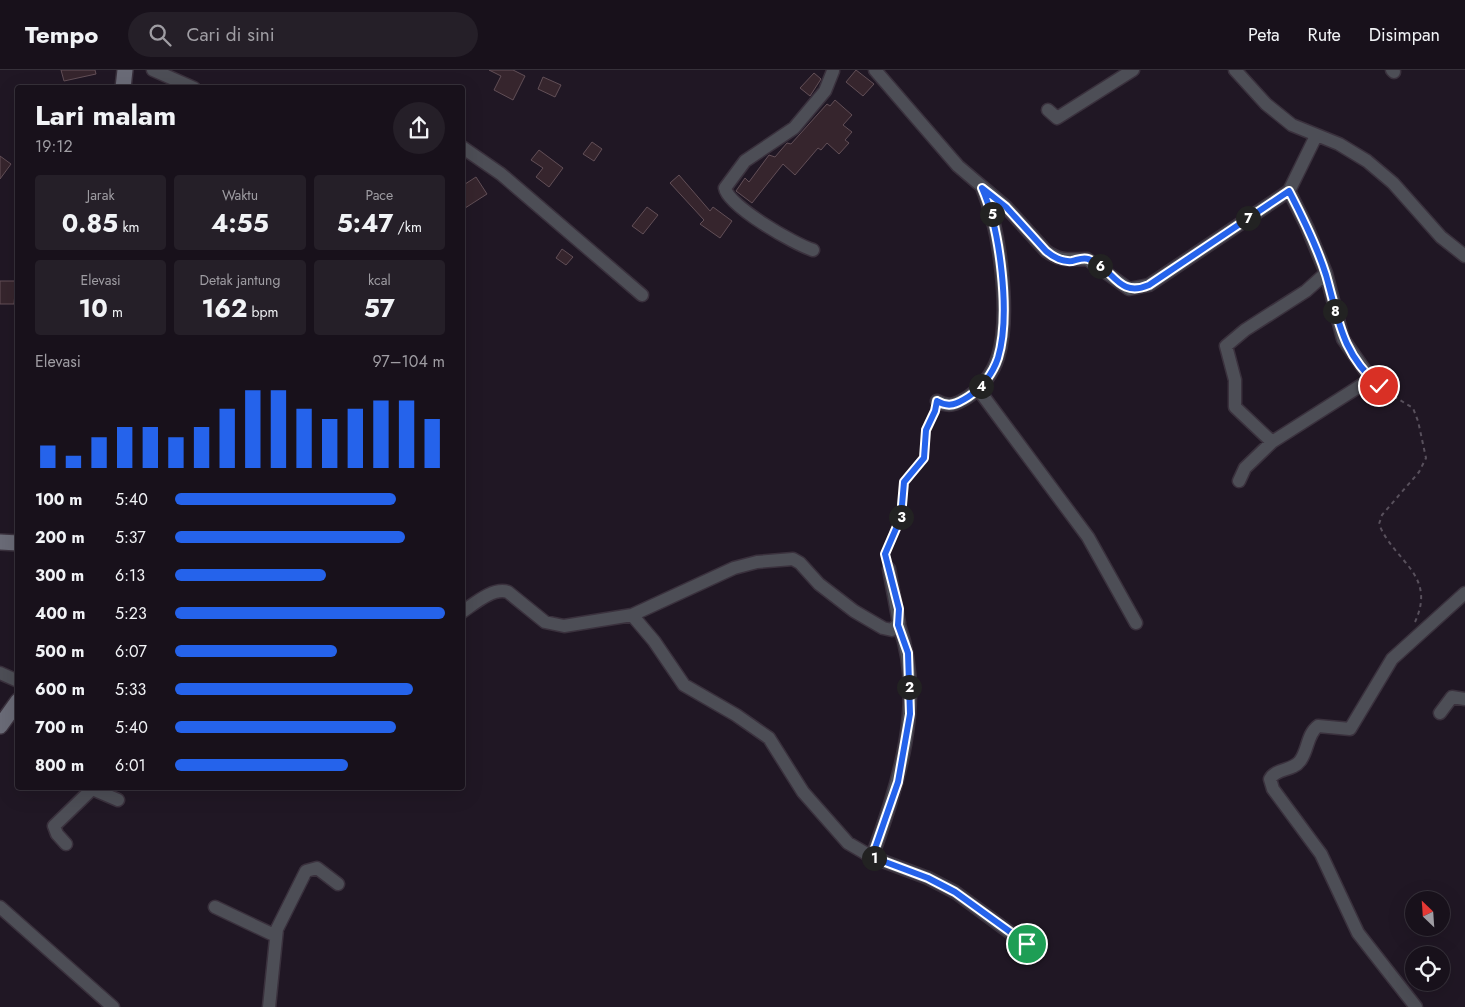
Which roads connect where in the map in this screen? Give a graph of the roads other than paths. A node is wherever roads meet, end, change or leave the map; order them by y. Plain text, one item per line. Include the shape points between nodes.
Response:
1 (125, 70) edge
2 (153, 70) edge
3 (834, 70) edge
4 (875, 70) edge
5 (1133, 70) edge
6 (1235, 70) edge
7 (123, 85) edge
8 (187, 85) edge
9 (1048, 110) dead end
10 (1316, 136) junction
11 (465, 150) edge
12 (982, 188) junction
13 (1289, 191) junction
14 (813, 250) dead end
15 (1465, 256) edge
16 (1326, 274) junction
17 (642, 295) dead end
18 (978, 389) junction
19 (937, 401) road end
20 (1272, 442) junction
21 (1239, 481) dead end
22 (0, 542) edge
23 (15, 542) edge
24 (890, 569) road end
25 (1465, 593) edge
26 (465, 610) edge
27 (632, 615) junction
28 (1136, 623) dead end
29 (898, 625) junction
30 (0, 673) edge
31 (15, 680) edge
32 (1465, 699) edge
33 (15, 709) edge
34 (1440, 713) dead end
35 (0, 726) edge
36 (89, 790) edge
37 (94, 790) edge
38 (118, 800) dead end
39 (66, 844) dead end
40 (872, 857) junction
41 (338, 884) dead end
42 (0, 907) edge
43 (215, 907) dead end
44 (276, 936) junction
45 (1027, 944) dead end
46 (113, 1007) edge
47 (269, 1007) edge
48 (1416, 1007) edge

1 - 7 street
2 - 8 street
3 - 14 street via 825,92 794,128 745,160 725,188 729,198 770,228 795,244
4 - 12 street via 958,166
5 - 9 street via 1056,118
6 - 10 street via 1280,117
10 - 13 street
10 - 15 street via 1339,144 1367,161 1393,184 1441,237
11 - 17 street via 502,174
12 - 13 street via 1006,207 1054,257 1067,261 1087,258 1122,286 1134,289 1149,285
12 - 18 street via 995,226 1003,295 997,359
13 - 16 street
16 - 20 street via 1343,339 1371,379
16 - 20 street via 1226,346 1236,386 1234,404
18 - 19 street via 953,405
18 - 28 street via 1088,537
20 - 21 street via 1245,468
22 - 23 street
24 - 29 street via 899,609
25 - 48 street via 1392,659 1350,729 1321,725 1316,728 1300,760 1272,776 1270,781 1272,789 1321,854 1358,933
26 - 27 street via 502,590 552,625 606,621
27 - 29 street via 734,568 793,559 819,584 863,617 889,630
27 - 40 street via 684,685 769,738 803,792 835,830 848,843
29 - 40 street via 908,653 910,714 898,782
30 - 31 street
32 - 34 street via 1452,697
33 - 35 street
36 - 39 street via 54,826 56,834
37 - 38 street
40 - 45 street via 955,892
41 - 44 street via 318,868 306,871
42 - 46 street
43 - 44 street
44 - 47 street

